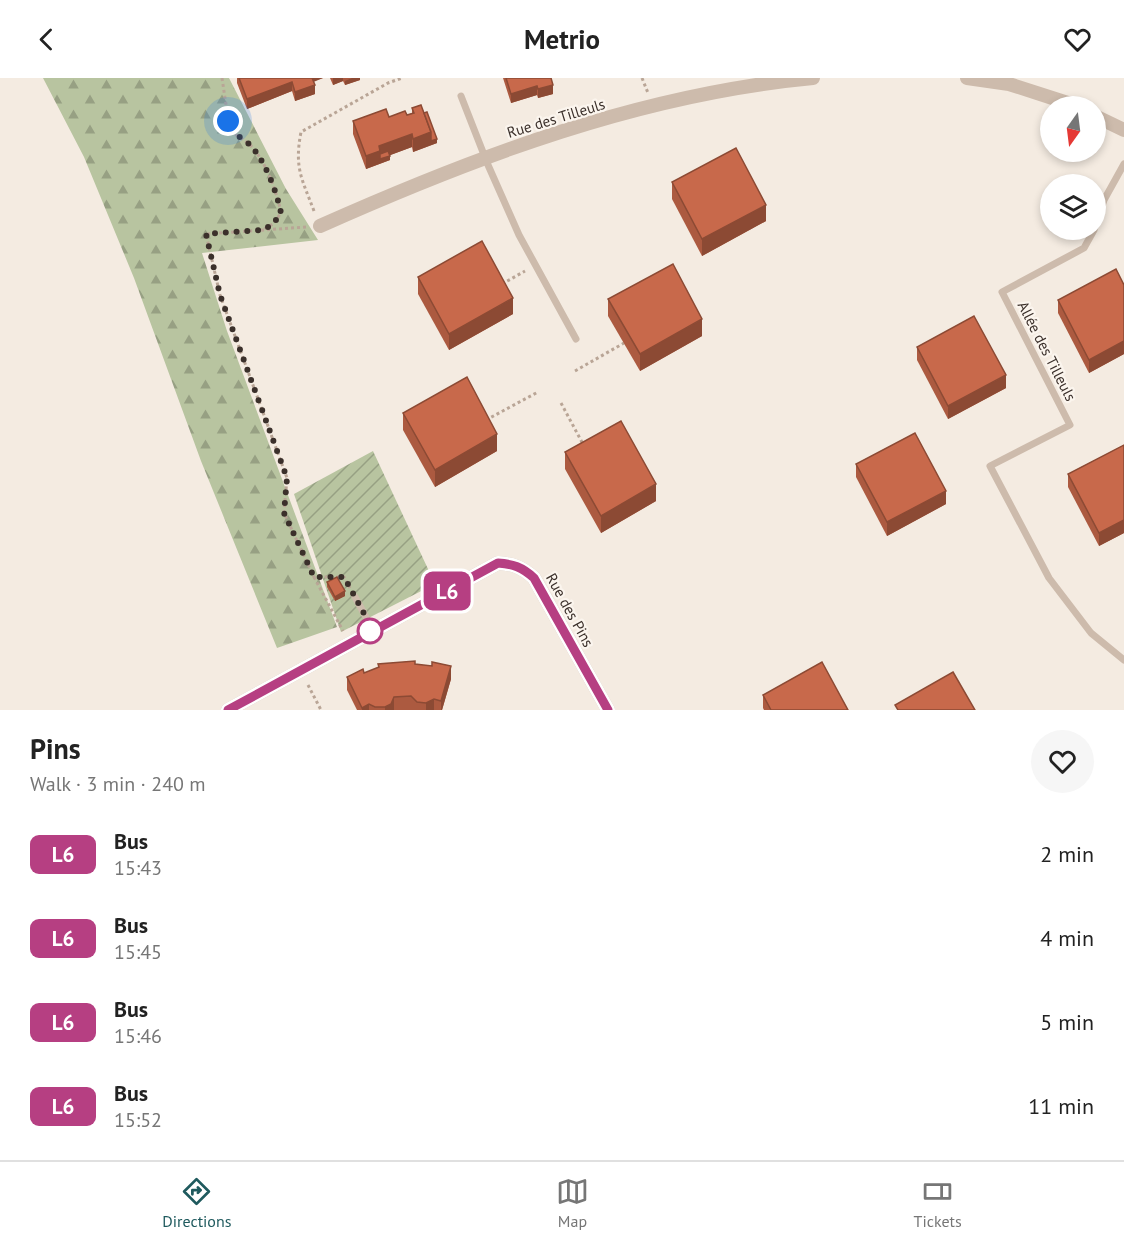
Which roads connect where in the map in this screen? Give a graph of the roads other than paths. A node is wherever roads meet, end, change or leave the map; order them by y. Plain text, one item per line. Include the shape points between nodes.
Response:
1 (813, 78) edge
2 (967, 78) edge
3 (461, 96) dead end
4 (1046, 96) edge
5 (1106, 121) edge
6 (1124, 130) edge
7 (485, 157) junction
8 (1124, 164) edge
9 (1106, 196) edge
10 (320, 226) road end
11 (1088, 240) edge
12 (576, 339) dead end
13 (355, 597) road end
14 (373, 630) junction
15 (1124, 660) edge
16 (228, 710) edge
17 (608, 710) edge

1 - 7 street, Rue des Tilleuls via 712,93 570,129
2 - 4 street via 1009,84
3 - 7 lane
5 - 6 street
7 - 10 street, Rue des Tilleuls
7 - 12 lane via 519,235
8 - 9 lane, Allée des Tilleuls
11 - 15 lane, Allée des Tilleuls via 1084,248 1002,292 1070,425 990,466 1049,578 1091,633
13 - 14 lane
14 - 16 street, Rue des Pins
14 - 17 street, Rue des Pins via 498,563 523,568 534,578

